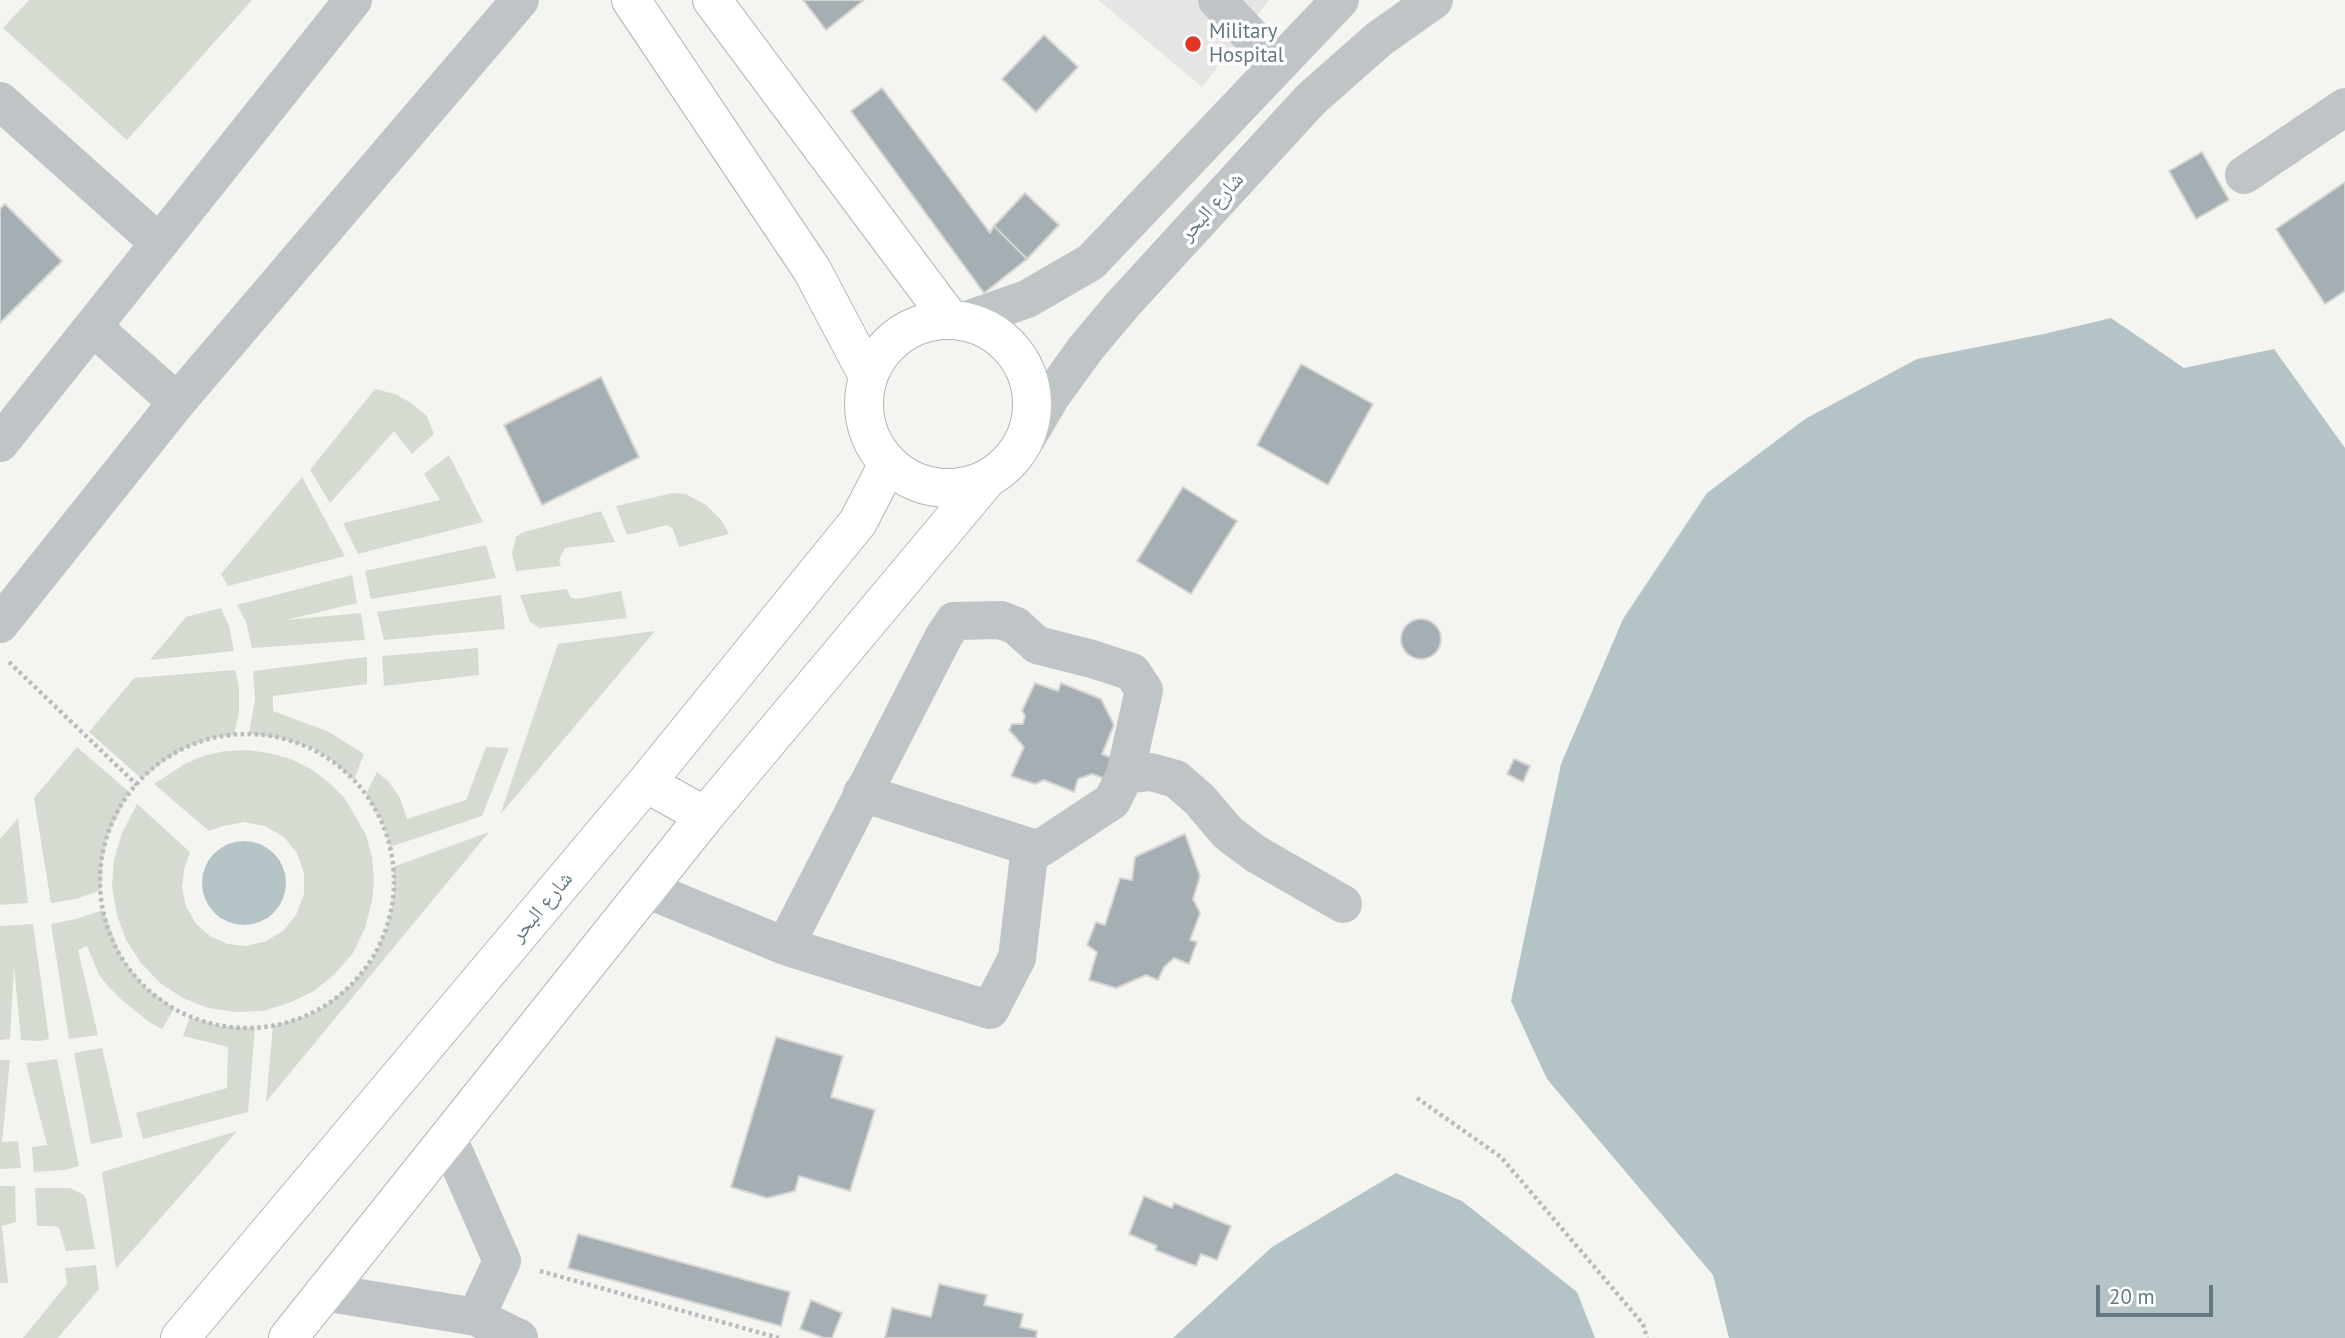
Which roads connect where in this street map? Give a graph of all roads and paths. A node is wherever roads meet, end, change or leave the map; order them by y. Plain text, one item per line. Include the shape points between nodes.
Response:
1 (353, 0) edge
2 (520, 0) edge
3 (631, 0) edge
4 (712, 0) edge
5 (1217, 0) edge
6 (1340, 0) edge
7 (1434, 0) edge
8 (1277, 64) junction
9 (0, 101) edge
10 (2345, 107) edge
11 (2244, 175) dead end
12 (159, 243) junction
13 (1091, 262) junction
14 (1123, 304) junction
15 (958, 319) junction
16 (93, 327) junction
17 (868, 376) junction
18 (177, 402) junction
19 (0, 443) edge
20 (1023, 444) junction
21 (888, 464) junction
22 (987, 479) junction
23 (0, 624) edge
24 (0, 653) edge
25 (1125, 775) junction
26 (646, 783) junction
27 (137, 785) junction
28 (862, 793) junction
29 (705, 816) junction
30 (1030, 847) junction
31 (646, 888) junction
32 (1343, 904) dead end
33 (785, 946) junction
34 (1417, 1098) dead end
35 (447, 1138) junction
36 (502, 1261) junction
37 (476, 1317) junction
38 (305, 1323) edge
39 (180, 1338) edge
40 (519, 1338) edge
41 (779, 1338) edge
42 (1647, 1338) edge

1 - 12 street
2 - 18 street
3 - 17 main road via 812,270
4 - 15 main road
5 - 8 street
6 - 8 street
7 - 14 street, شارع البحر via 1379,39 1311,99
8 - 13 street
9 - 12 street
10 - 11 street
12 - 16 street
13 - 14 street
13 - 15 street via 1027,299
14 - 20 street, شارع البحر via 1086,348
15 - 17 main road via 915,326 886,346
15 - 20 main road via 1002,337 1026,368 1033,407
16 - 18 street
16 - 19 street
17 - 21 main road via 864,407 868,428
18 - 23 street
20 - 22 main road via 1008,464
21 - 22 main road via 919,483 942,487
21 - 26 main road, شارع البحر via 859,522
22 - 29 main road
24 - 27 path
25 - 28 street via 1144,690 1132,672 1037,645 1016,626 1001,620 954,621
25 - 30 street via 1112,801 1041,848
25 - 32 street via 1151,772 1176,779 1228,833 1256,854
26 - 29 main road
26 - 39 main road, شارع البحر
27 - 27 path via 107,837 102,900 122,958 157,998 203,1022 264,1027 322,1008 361,974 387,927 394,875 383,824 366,793 347,773 302,744 250,734 213,738 187,747
28 - 30 street
28 - 33 street
29 - 31 main road
30 - 33 street via 1017,958 990,1010
31 - 33 street
31 - 35 main road
34 - 42 path via 1501,1157 1643,1324
35 - 36 street
35 - 38 main road
36 - 37 street
36 - 41 path
37 - 38 street
37 - 40 street

